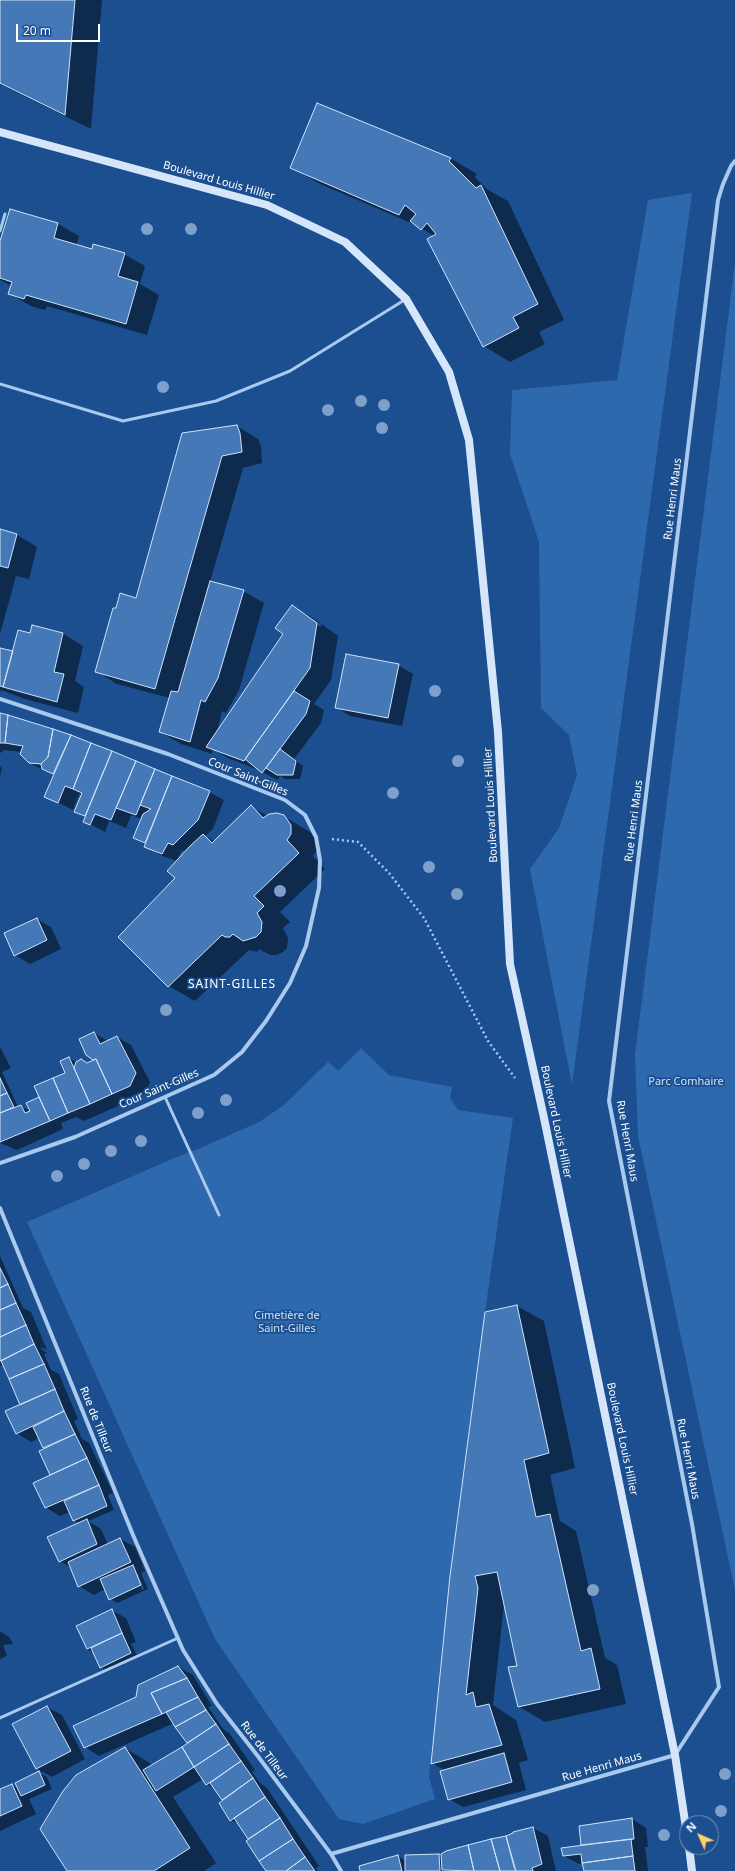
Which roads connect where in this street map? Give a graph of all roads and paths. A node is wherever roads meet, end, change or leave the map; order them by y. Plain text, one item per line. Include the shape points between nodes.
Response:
1 (0, 132) edge
2 (735, 161) edge
3 (6, 214) dead end
4 (0, 231) edge
5 (406, 299) junction
6 (0, 384) edge
7 (0, 700) edge
8 (316, 837) junction
9 (516, 1079) dead end
10 (165, 1097) junction
11 (0, 1163) edge
12 (0, 1208) edge
13 (219, 1215) dead end
14 (178, 1638) junction
15 (0, 1718) edge
16 (675, 1755) junction
17 (684, 1815) edge
18 (331, 1854) junction
19 (690, 1855) edge
20 (341, 1871) edge
21 (692, 1871) edge

1 - 5 street, Boulevard Louis Hillier via 267,205 345,242
2 - 16 street, Rue Henri Maus via 718,200 609,1101 692,1524 719,1687
3 - 4 lane
5 - 6 lane via 290,371 216,401 123,421
5 - 16 street, Boulevard Louis Hillier via 450,372 469,440 498,732 510,964
7 - 8 street, Cour Saint-Gilles via 168,754 284,800 306,815
8 - 9 path via 358,842 389,873 424,918 488,1041
8 - 10 street, Cour Saint-Gilles via 320,860 319,888 306,946 290,983 242,1052 214,1075
10 - 11 street, Cour Saint-Gilles via 75,1137
10 - 13 lane
12 - 14 street, Rue de Tilleur
14 - 15 lane
14 - 18 street, Rue de Tilleur via 217,1704
16 - 17 street, Boulevard Louis Hillier
16 - 18 street, Rue Henri Maus
18 - 20 street, Rue de Tilleur
19 - 21 street

